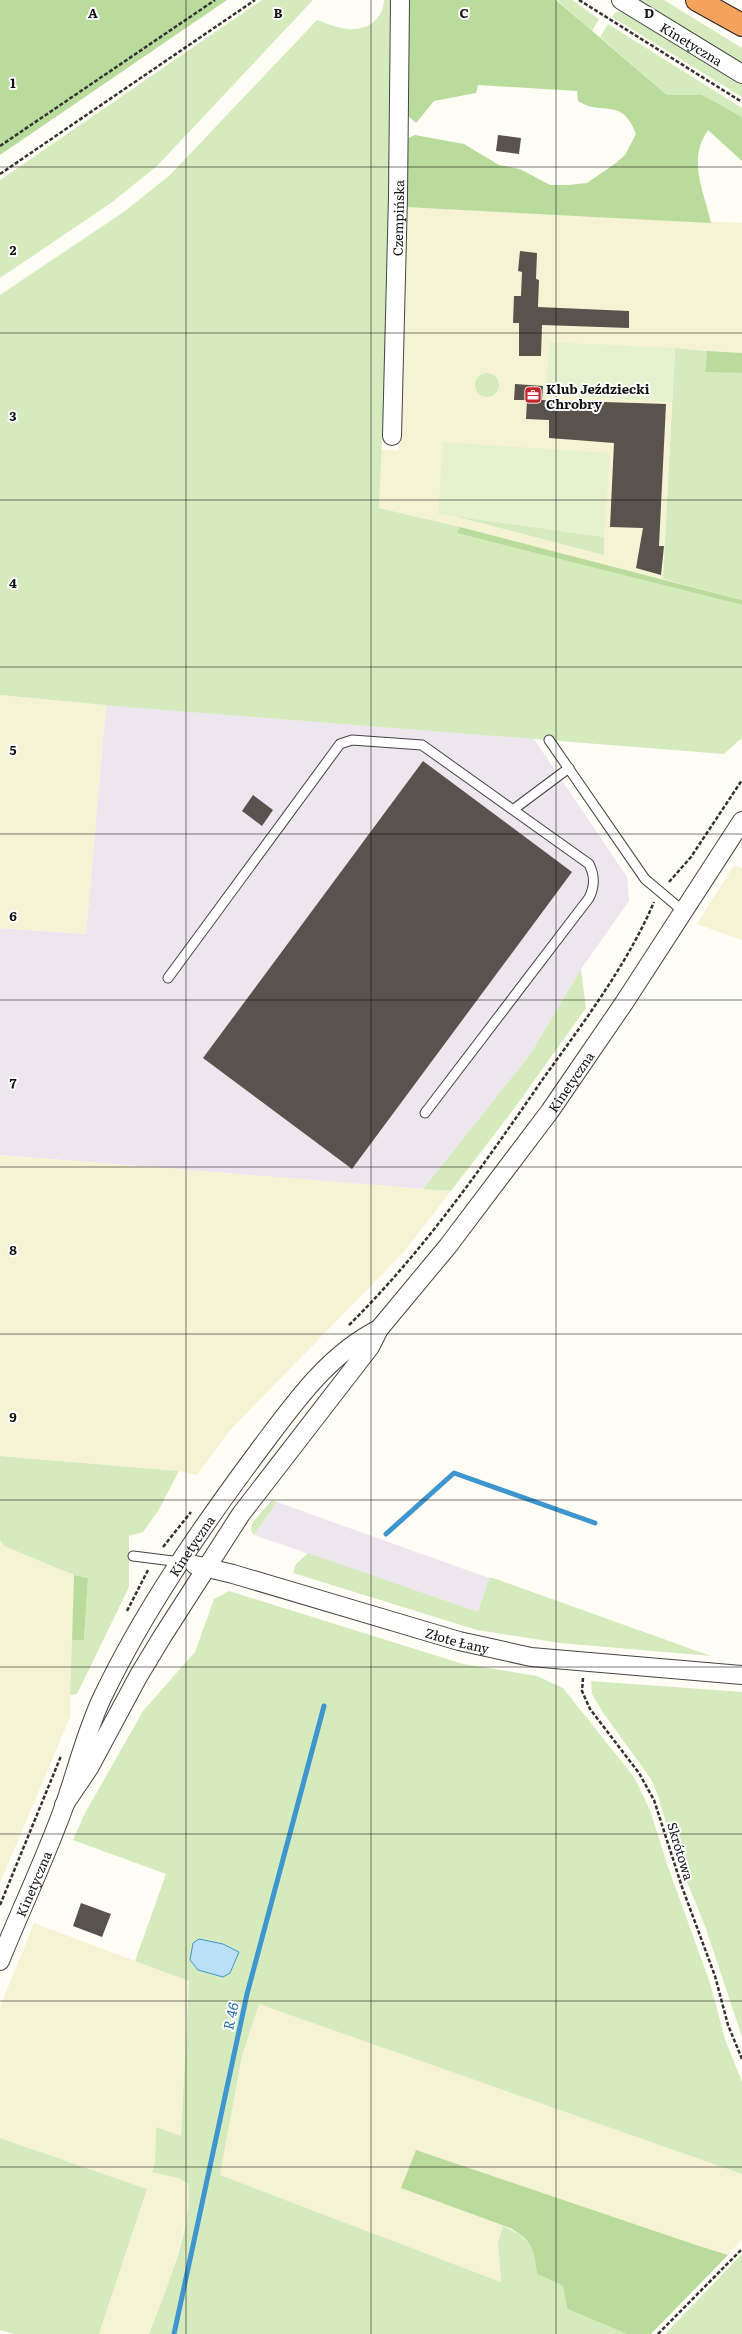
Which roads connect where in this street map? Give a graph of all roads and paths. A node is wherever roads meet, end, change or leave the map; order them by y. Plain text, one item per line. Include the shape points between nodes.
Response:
1 (215, 0) edge
2 (255, 0) edge
3 (400, 0) edge
4 (579, 0) edge
5 (621, 0) edge
6 (697, 0) edge
7 (742, 25) edge
8 (742, 74) edge
9 (742, 102) edge
10 (0, 146) edge
11 (0, 174) edge
12 (392, 436) dead end
13 (549, 740) dead end
14 (569, 768) junction
15 (514, 809) junction
16 (742, 820) edge
17 (683, 911) junction
18 (168, 978) dead end
19 (424, 1113) dead end
20 (379, 1328) junction
21 (133, 1556) dead end
22 (181, 1562) junction
23 (207, 1567) junction
24 (583, 1662) junction
25 (742, 1675) edge
26 (64, 1805) junction
27 (0, 1961) edge
28 (742, 2059) edge
29 (742, 2249) edge
30 (658, 2334) edge

1 - 10 path
2 - 11 path
3 - 12 street, Czempińska
4 - 9 path
5 - 8 street, Kinetyczna
6 - 7 highway
13 - 14 lane
14 - 15 lane
14 - 17 lane via 645,878
15 - 18 lane via 422,745 345,742 340,744
15 - 19 lane via 589,864 594,877 592,892
16 - 17 street, Kinetyczna
17 - 20 street, Kinetyczna via 550,1111 448,1246
20 - 22 street, Kinetyczna via 352,1344 310,1384 232,1486
20 - 23 street, Kinetyczna via 370,1347 262,1485
21 - 22 lane
22 - 23 street, Złote Łany
22 - 26 street, Kinetyczna via 124,1655 101,1701
23 - 24 street, Złote Łany via 459,1642 531,1657
23 - 26 street, Kinetyczna via 139,1675 90,1768
24 - 25 street, Złote Łany
24 - 28 path, Skrótowa via 582,1691 590,1709 639,1773 654,1800 682,1887 715,1976 728,2025
26 - 27 street, Kinetyczna
29 - 30 path

